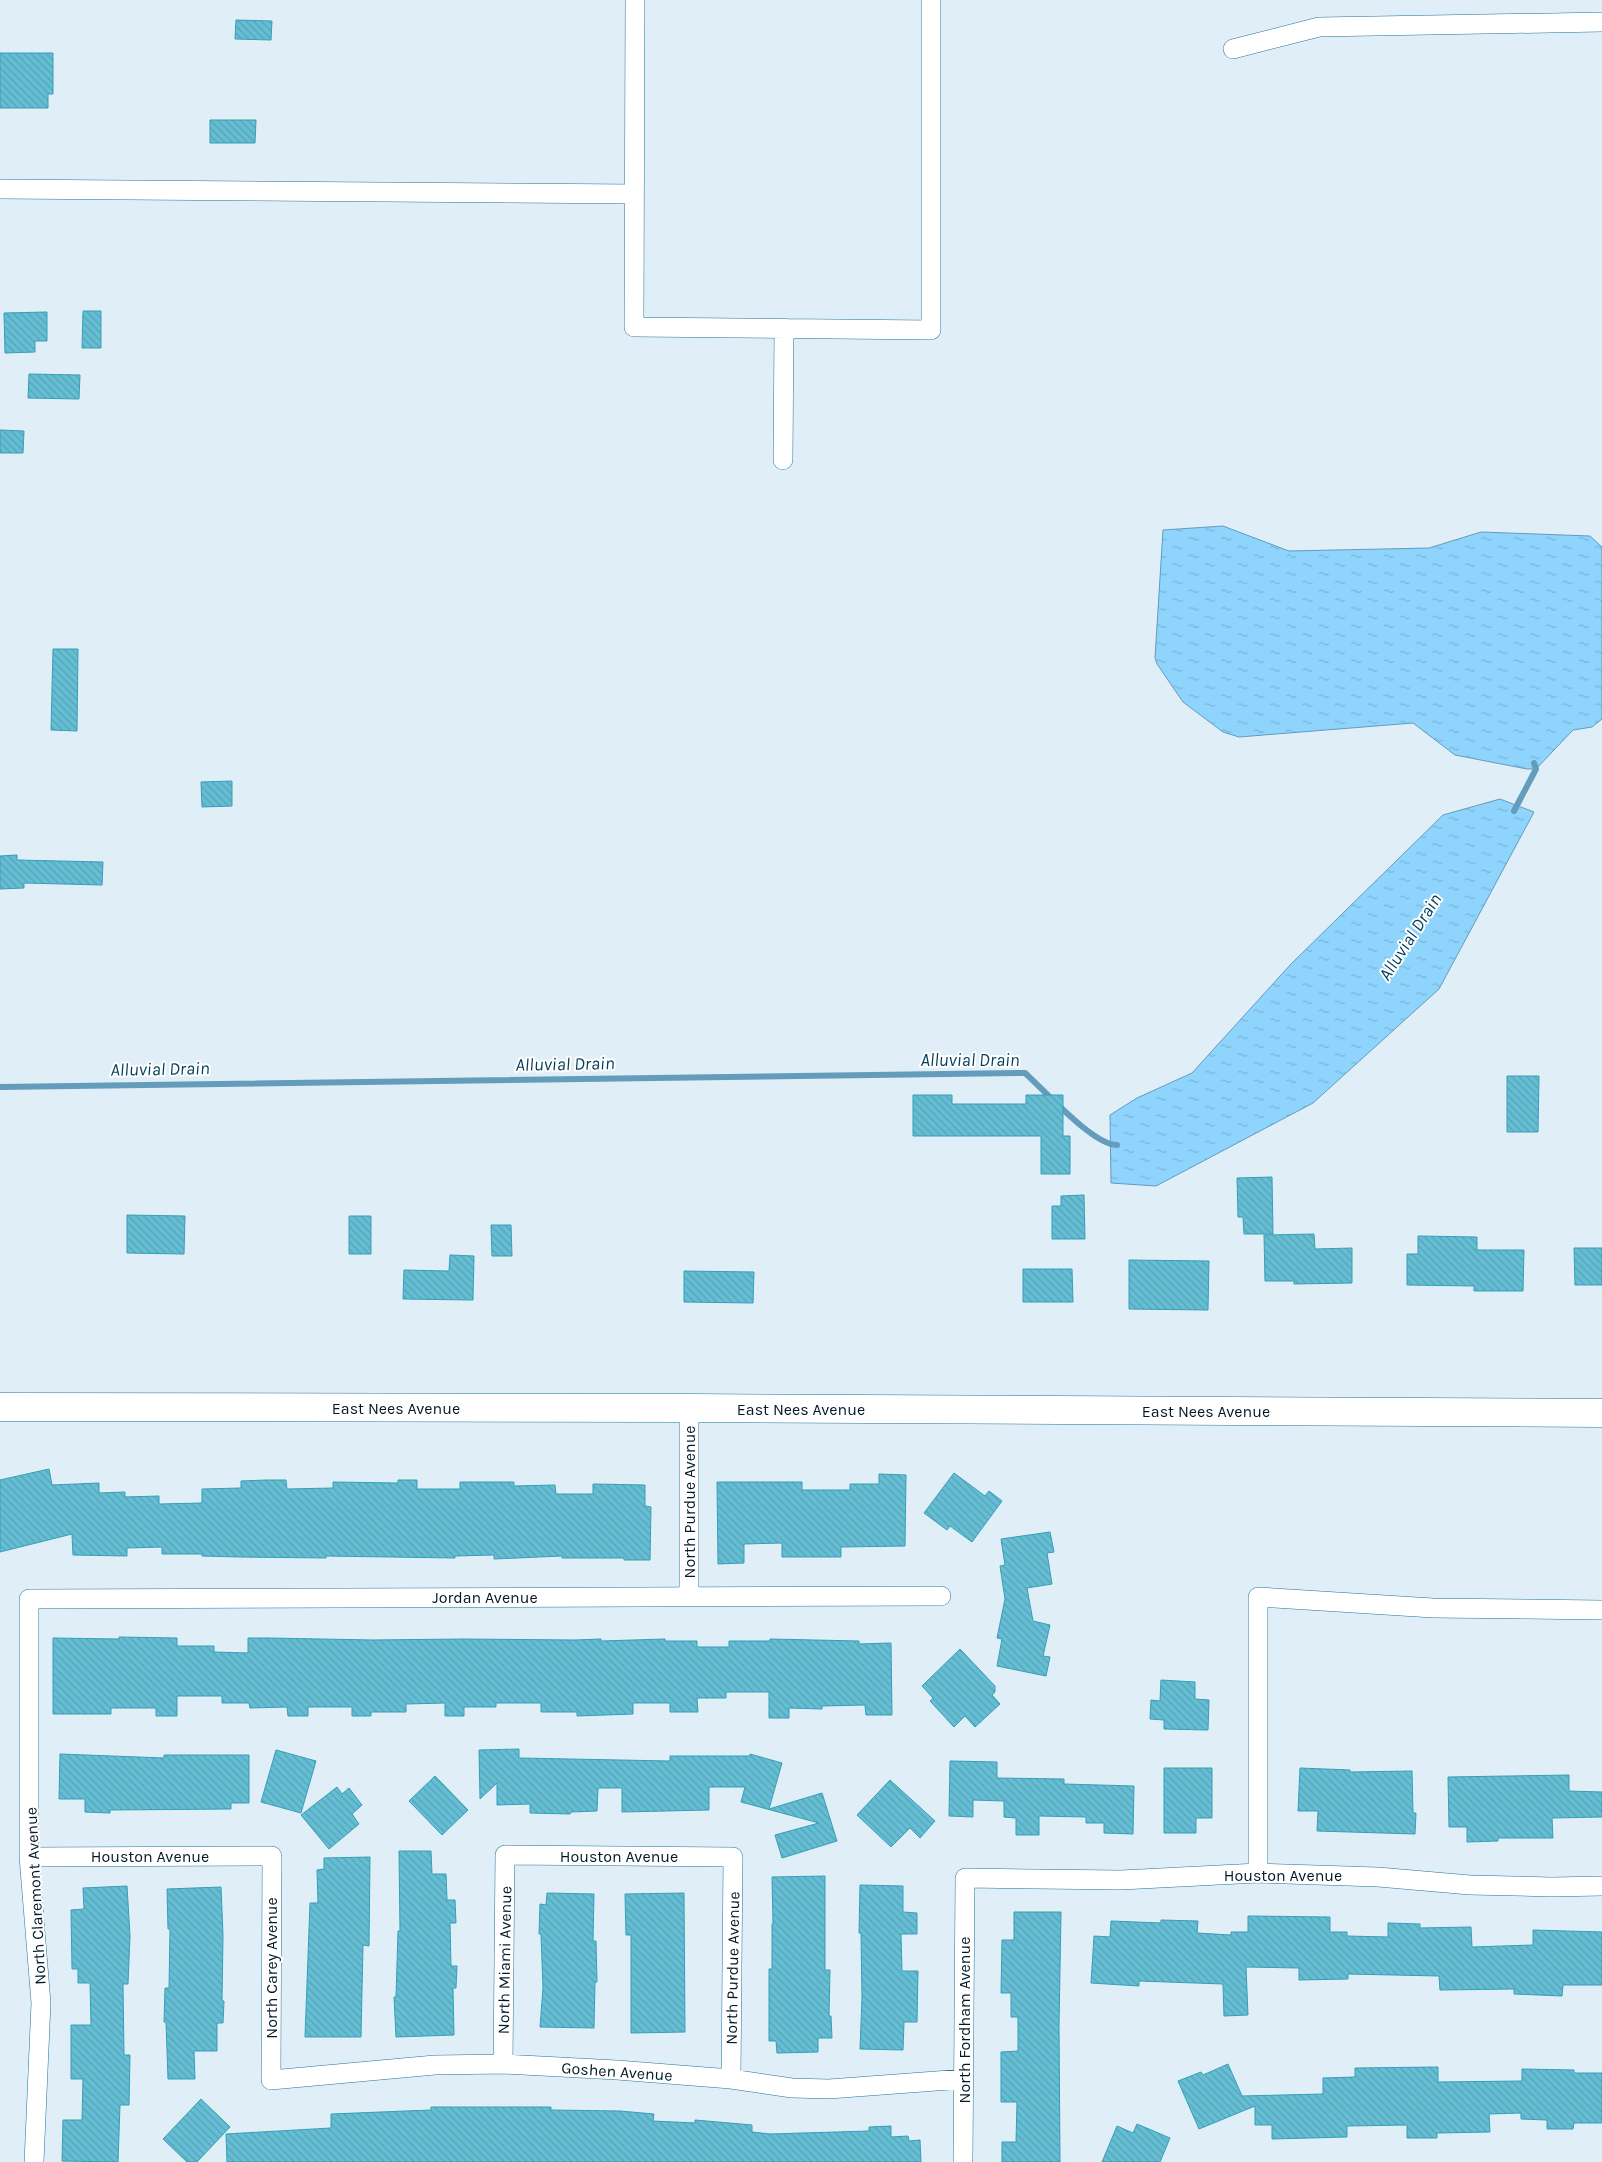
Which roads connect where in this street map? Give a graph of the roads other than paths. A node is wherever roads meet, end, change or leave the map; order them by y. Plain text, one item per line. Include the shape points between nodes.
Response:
1 (635, 0) edge
2 (932, 0) edge
3 (1602, 22) edge
4 (1233, 49) dead end
5 (0, 189) edge
6 (634, 194) junction
7 (784, 328) junction
8 (784, 460) dead end
9 (0, 1407) edge
10 (689, 1408) junction
11 (1602, 1413) edge
12 (689, 1596) junction
13 (941, 1596) dead end
14 (29, 1599) joint
15 (1602, 1610) edge
16 (505, 1855) joint
17 (272, 1856) joint
18 (29, 1857) junction
19 (733, 1857) joint
20 (1258, 1872) junction
21 (965, 1878) joint
22 (1602, 1886) edge
23 (503, 2064) junction
24 (731, 2079) junction
25 (963, 2079) junction
26 (271, 2080) joint
27 (34, 2162) edge
28 (963, 2162) edge

1 - 6 street
2 - 7 street via 931,330
3 - 4 street via 1319,27
5 - 6 street
6 - 7 street via 634,327
7 - 8 street
9 - 10 main road, East Nees Avenue
10 - 11 main road, East Nees Avenue
10 - 12 street, North Purdue Avenue
12 - 13 street, Jordan Avenue
12 - 14 street, Jordan Avenue
14 - 18 street, North Claremont Avenue
15 - 20 street via 1432,1608 1258,1597
16 - 19 street, Houston Avenue
16 - 23 street, North Miami Avenue
17 - 18 street, Houston Avenue
17 - 26 street, North Carey Avenue
18 - 27 street, North Claremont Avenue via 41,2003
19 - 24 street, North Purdue Avenue
20 - 21 street, Houston Avenue via 1121,1880
20 - 22 street, Houston Avenue via 1470,1885
21 - 25 street, North Fordham Avenue
23 - 24 street, Goshen Avenue
23 - 26 street, Goshen Avenue via 435,2065
24 - 25 street, Goshen Avenue via 792,2088 829,2089
25 - 28 street, North Fordham Avenue

